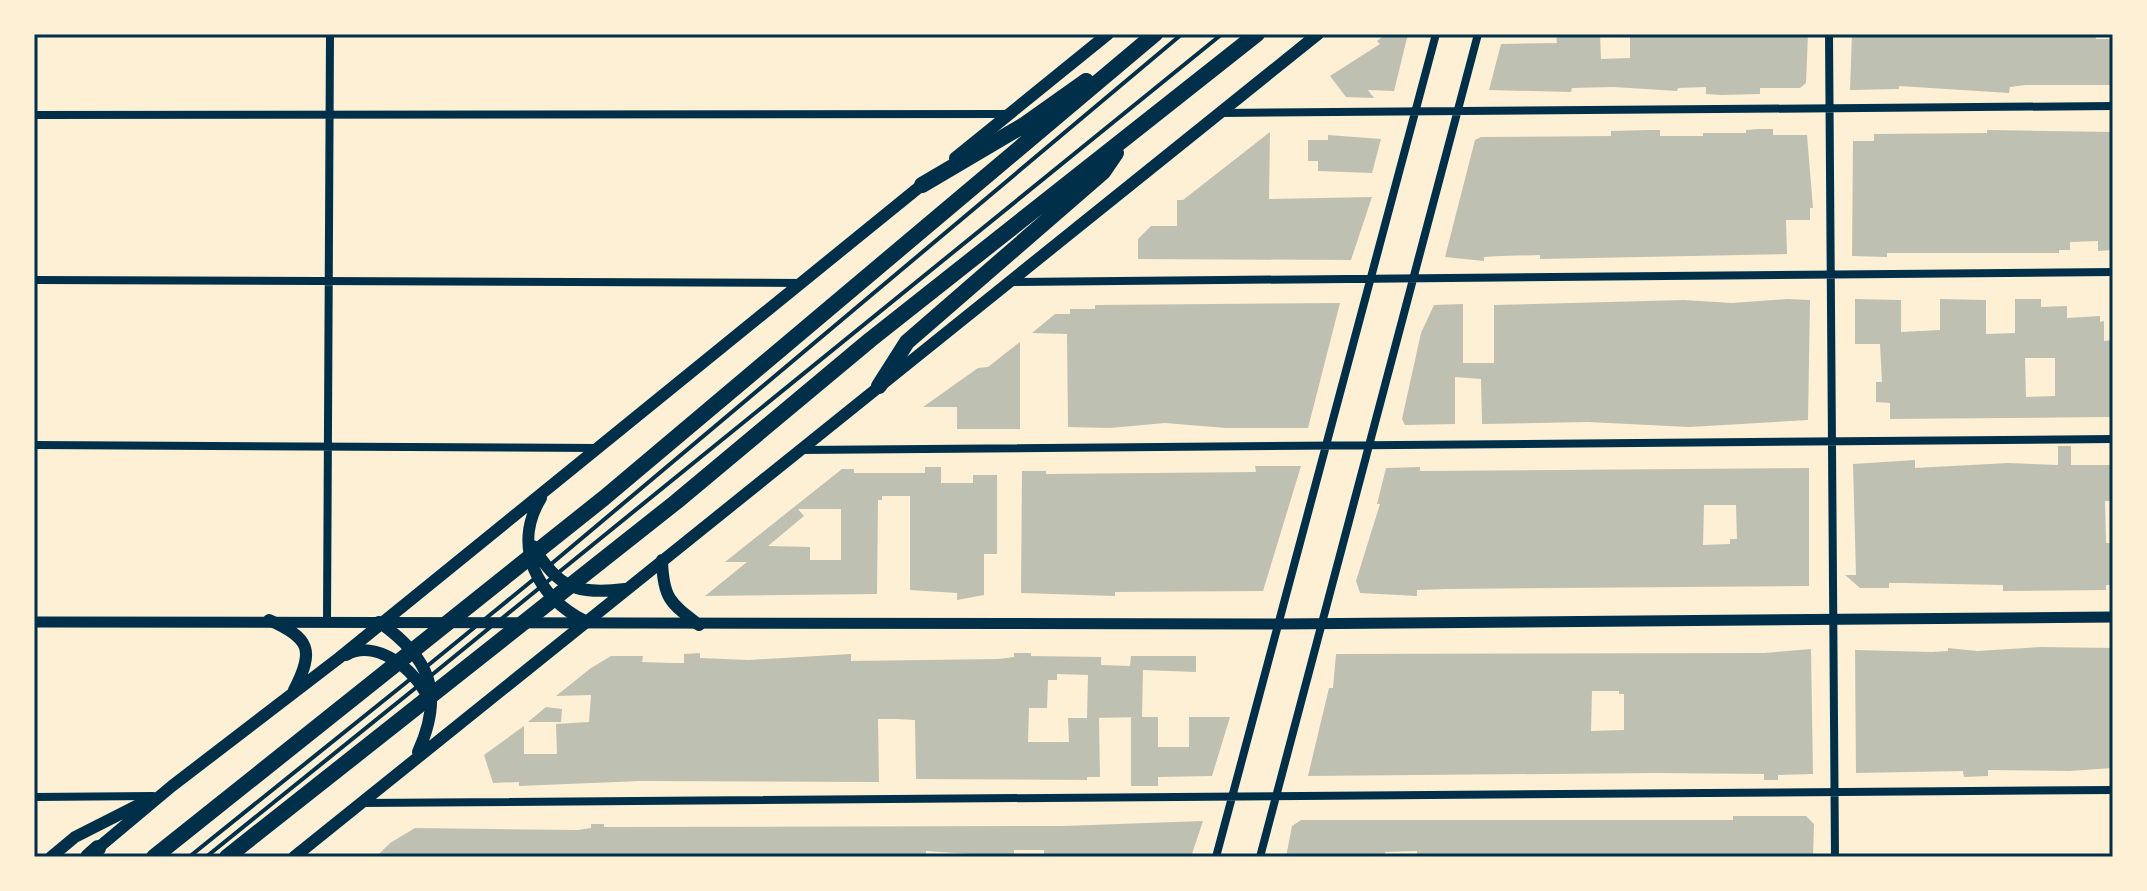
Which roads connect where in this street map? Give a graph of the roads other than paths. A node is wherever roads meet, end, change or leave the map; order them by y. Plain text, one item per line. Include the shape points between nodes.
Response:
1 (330, 34) edge
2 (1108, 34) edge
3 (1154, 34) edge
4 (1182, 34) edge
5 (1222, 34) edge
6 (1257, 34) edge
7 (1318, 34) edge
8 (1436, 34) edge
9 (1478, 34) edge
10 (1829, 34) edge
11 (2113, 106) edge
12 (1829, 108) junction
13 (1415, 111) junction
14 (1457, 111) junction
15 (1220, 113) junction
16 (330, 114) junction
17 (1011, 114) junction
18 (34, 115) edge
19 (1128, 138) junction
20 (922, 185) junction
21 (2113, 272) edge
22 (1831, 275) junction
23 (330, 279) junction
24 (1370, 279) junction
25 (1413, 279) junction
26 (34, 280) edge
27 (1009, 282) junction
28 (803, 283) junction
29 (879, 386) junction
30 (2113, 439) edge
31 (1832, 441) junction
32 (34, 445) edge
33 (329, 445) junction
34 (1369, 445) junction
35 (1326, 446) junction
36 (600, 448) junction
37 (799, 450) junction
38 (545, 492) junction
39 (529, 538) junction
40 (662, 560) junction
41 (625, 589) junction
42 (2113, 617) edge
43 (1833, 619) junction
44 (269, 620) junction
45 (327, 620) junction
46 (585, 621) junction
47 (34, 622) edge
48 (379, 622) junction
49 (1278, 624) junction
50 (1322, 624) junction
51 (699, 625) junction
52 (339, 658) junction
53 (292, 694) junction
54 (432, 706) junction
55 (417, 756) junction
56 (2113, 790) edge
57 (1835, 792) junction
58 (158, 796) junction
59 (1276, 796) junction
60 (34, 797) edge
61 (1233, 797) junction
62 (359, 803) junction
63 (93, 852) edge
64 (51, 857) edge
65 (154, 857) edge
66 (189, 857) edge
67 (206, 857) edge
68 (227, 857) edge
69 (294, 857) edge
70 (1216, 857) edge
71 (1260, 857) edge
72 (1835, 857) edge

1 - 16 street
2 - 17 main road
3 - 20 highway via 1024,125
3 - 65 highway via 604,498
4 - 66 lane via 559,558
5 - 67 lane
6 - 19 highway
7 - 15 main road
8 - 13 street
9 - 14 street
10 - 12 street
11 - 12 street
12 - 14 street
12 - 22 street
13 - 14 street
13 - 15 street
13 - 24 street
14 - 25 street
15 - 27 main road
16 - 17 street
16 - 18 street
16 - 23 street
17 - 20 main road
19 - 29 highway via 1103,172 907,342
19 - 68 highway
20 - 28 main road
21 - 22 street
22 - 25 street
22 - 31 street
23 - 26 street
23 - 28 street
23 - 33 street
24 - 25 street
24 - 27 street
24 - 35 street
25 - 34 street
27 - 29 main road
28 - 36 main road
29 - 37 main road
30 - 31 street
31 - 34 street
31 - 43 street
32 - 33 street
33 - 36 street
33 - 45 street
34 - 35 street
34 - 50 street
35 - 37 street
35 - 49 street
36 - 38 main road
37 - 40 main road
38 - 39 main road via 532,517
38 - 48 main road
39 - 41 main road via 562,583 599,592
39 - 46 main road via 540,585 559,606
40 - 41 main road
40 - 51 main road via 662,585 672,604
41 - 46 main road
42 - 43 street
43 - 50 street
43 - 57 street
44 - 45 street
44 - 47 street
44 - 53 main road via 291,630 306,647 308,662
45 - 48 street
46 - 48 street
46 - 51 street
46 - 55 main road
48 - 52 main road
48 - 54 main road via 421,661
49 - 50 street
49 - 51 street
49 - 61 street
50 - 59 street
52 - 53 main road
52 - 54 main road via 355,650 393,659 418,677
53 - 58 main road
54 - 55 main road
55 - 62 main road
56 - 57 street
57 - 59 street
57 - 72 street
58 - 60 street
58 - 63 main road
58 - 64 main road via 75,837
59 - 61 street
59 - 71 street
61 - 62 street
61 - 70 street
62 - 69 main road

